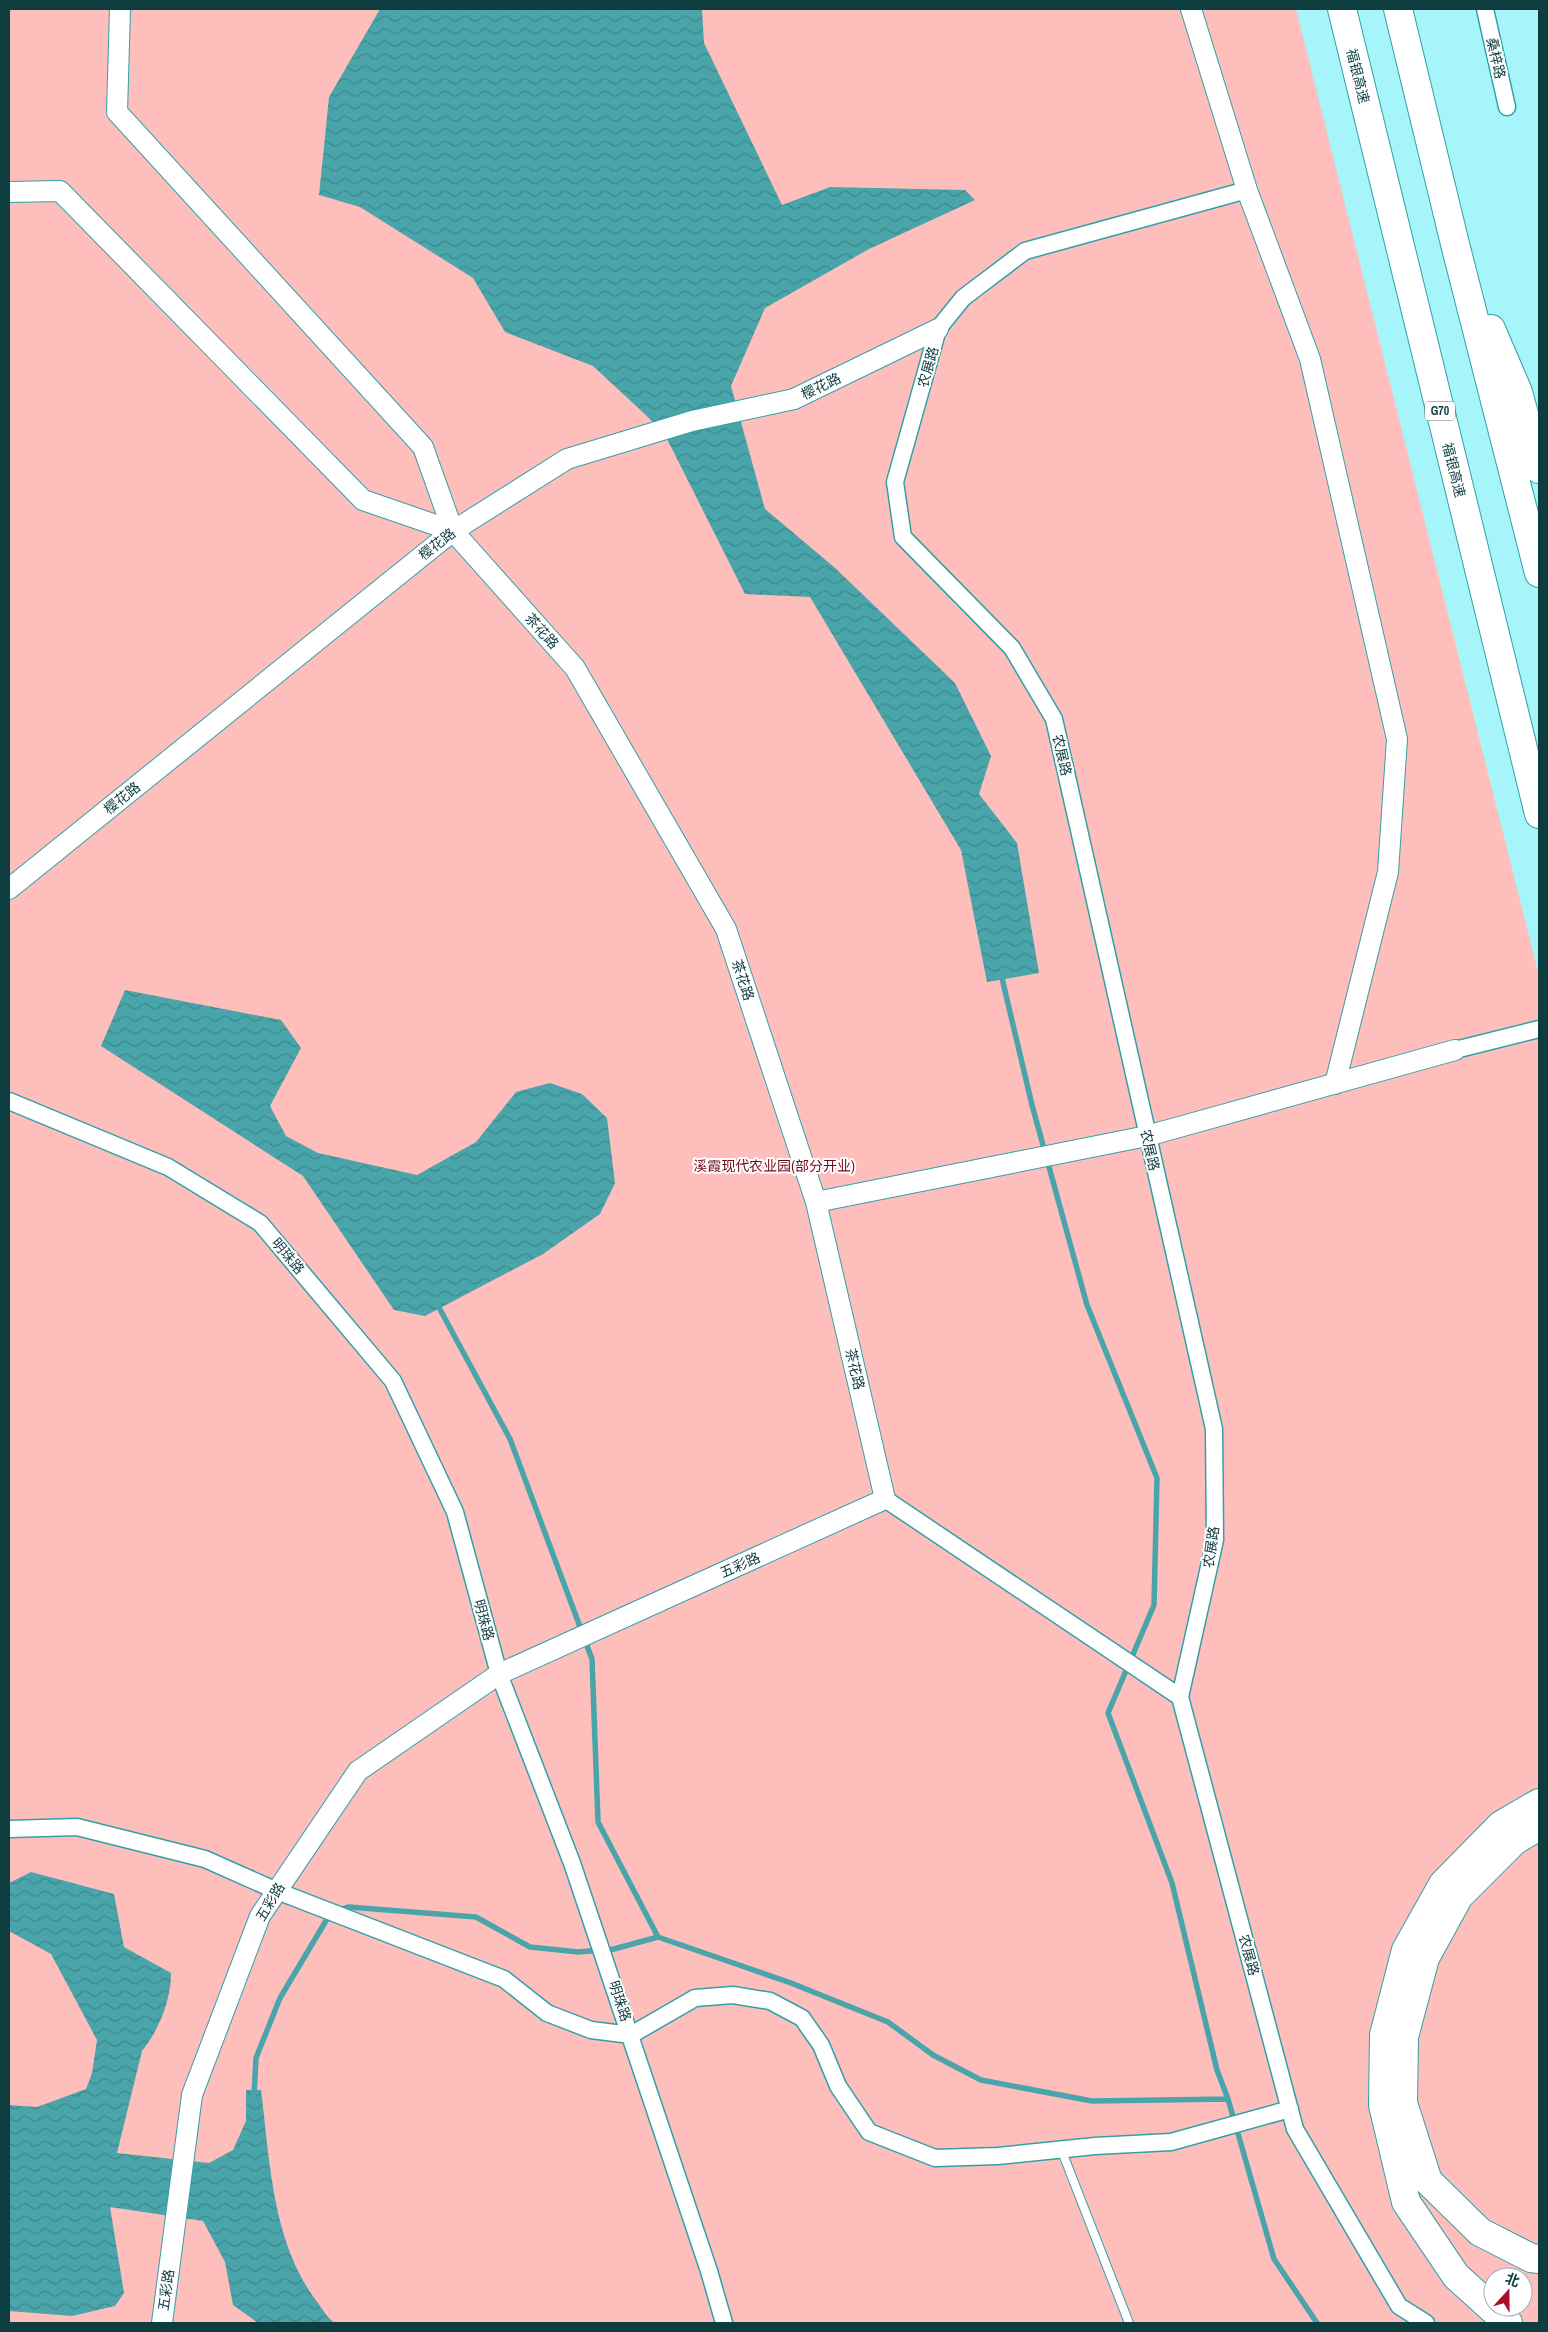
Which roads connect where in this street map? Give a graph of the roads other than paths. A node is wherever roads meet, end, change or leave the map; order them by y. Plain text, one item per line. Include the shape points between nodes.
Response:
1 (120, 9) edge
2 (1191, 9) edge
3 (1342, 9) edge
4 (1398, 9) edge
5 (1485, 9) edge
6 (1507, 107) dead end
7 (1247, 190) junction
8 (9, 192) edge
9 (1455, 244) junction
10 (938, 329) junction
11 (1539, 469) edge
12 (454, 531) junction
13 (1539, 573) edge
14 (1539, 814) edge
15 (9, 889) edge
16 (1539, 1029) edge
17 (1455, 1050) joint
18 (1335, 1084) junction
19 (9, 1101) edge
20 (1147, 1136) junction
21 (816, 1202) junction
22 (885, 1499) junction
23 (499, 1674) junction
24 (1180, 1697) junction
25 (1539, 1802) edge
26 (1539, 1826) edge
27 (9, 1829) edge
28 (276, 1891) junction
29 (631, 2035) junction
30 (1290, 2109) junction
31 (1061, 2149) junction
32 (1539, 2259) edge
33 (162, 2323) edge
34 (724, 2323) edge
35 (1129, 2323) edge
36 (1426, 2323) edge
37 (1508, 2323) edge

1 - 12 street via 117,112 423,447
2 - 7 street
3 - 14 highway, 福银高速 / G70
4 - 9 highway
5 - 6 street, 桑梓路
7 - 10 street, 农展路 via 1026,251 962,298
7 - 18 street via 1310,359 1397,739 1388,872
8 - 12 street via 60,191 363,500
9 - 11 highway via 1518,392
9 - 13 highway
10 - 12 street, 樱花路 via 794,399 692,421 567,459
10 - 20 street, 农展路 via 895,482 903,537 1012,648 1054,719
12 - 15 street, 樱花路
12 - 21 street, 茶花路 via 575,668 726,929
16 - 17 street
17 - 18 street
18 - 20 street
19 - 23 street, 明珠路 via 168,1166 260,1223 393,1381 455,1512
20 - 21 street
20 - 24 street, 农展路 via 1214,1429 1215,1540
21 - 22 street, 茶花路
22 - 23 street, 五彩路
22 - 24 street
23 - 28 street, 五彩路 via 358,1772
23 - 29 street, 明珠路 via 572,1863
24 - 30 street, 农展路
25 - 37 highway via 1501,1825 1443,1884 1406,1950 1384,2034 1383,2105 1406,2202 1456,2276
26 - 32 highway via 1514,1841 1459,1896 1424,1958 1404,2037 1403,2103 1428,2182 1480,2232
27 - 28 street via 77,1827 204,1859
28 - 29 street via 504,1979 547,2013 592,2030
28 - 33 street, 五彩路 via 260,1916 192,2095
29 - 31 street via 695,1998 734,1995 770,2002 802,2018 821,2045 838,2086 870,2132 935,2158
29 - 34 street, 明珠路
30 - 31 street via 1171,2142
30 - 36 street, 农展路 via 1295,2129 1399,2306
31 - 35 lane

